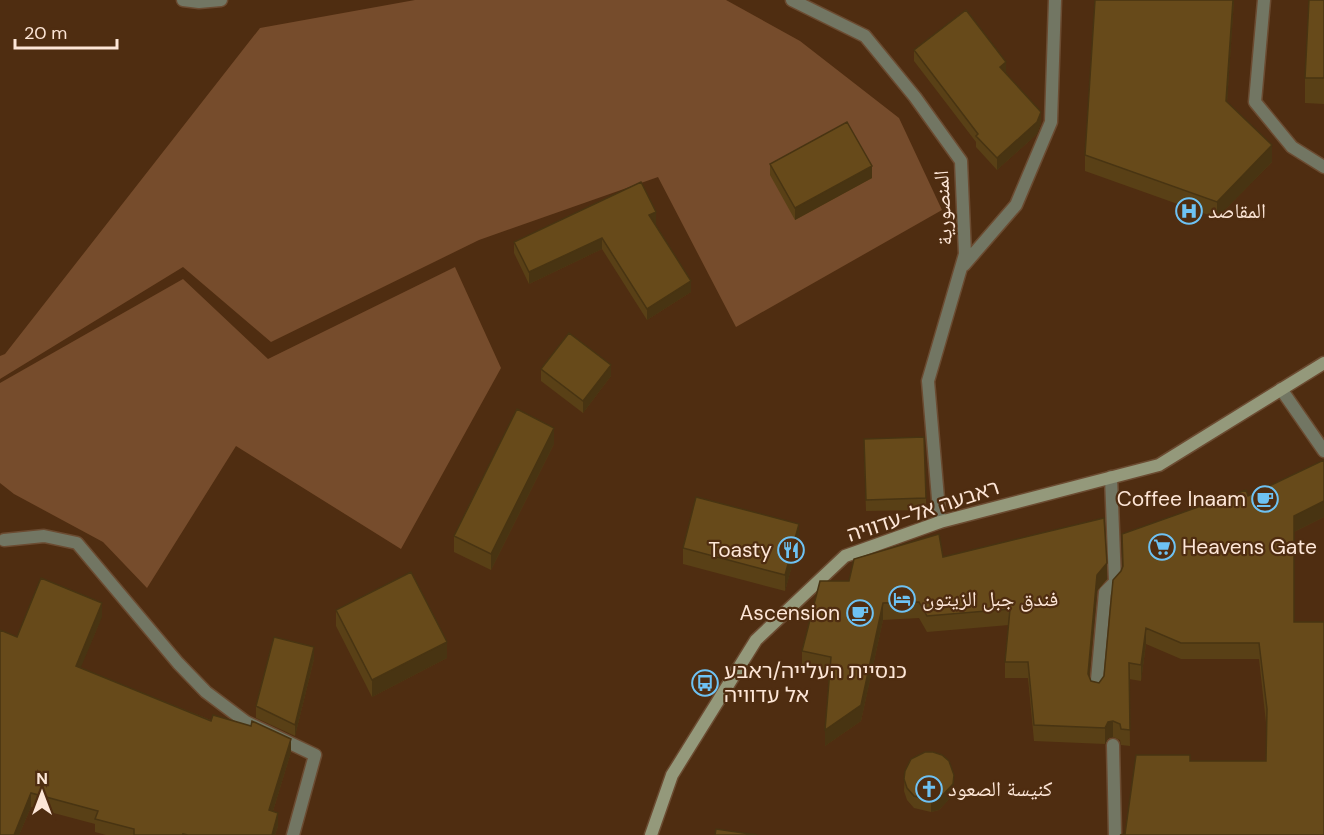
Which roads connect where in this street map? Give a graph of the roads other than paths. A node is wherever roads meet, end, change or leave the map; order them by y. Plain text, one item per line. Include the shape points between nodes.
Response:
1 (183, 0) edge
2 (221, 0) edge
3 (792, 0) edge
4 (1055, 0) edge
5 (1264, 0) edge
6 (1324, 168) edge
7 (961, 268) junction
8 (1324, 363) edge
9 (1281, 389) junction
10 (1324, 452) edge
11 (1112, 477) junction
12 (940, 522) junction
13 (4, 540) dead end
14 (1096, 691) edge
15 (1113, 745) edge
16 (293, 835) edge
17 (651, 835) edge
18 (1116, 835) edge

1 - 2 street
3 - 7 street, المنصورية via 865,36 961,161 965,255
4 - 7 street via 1051,122 1016,205
5 - 6 street via 1255,102 1292,147
7 - 12 street, المنصورية via 928,381
8 - 9 street, ראבעה אל-עדוויה
9 - 10 street
9 - 11 street, ראבעה אל-עדוויה via 1159,465
11 - 12 street, ראבעה אל-עדוויה
11 - 14 street via 1115,582 1105,592
12 - 17 street, ראבעה אל-עדוויה via 844,556 756,640 672,775
13 - 16 street via 44,536 77,543 206,692 246,722 315,754
15 - 18 street

